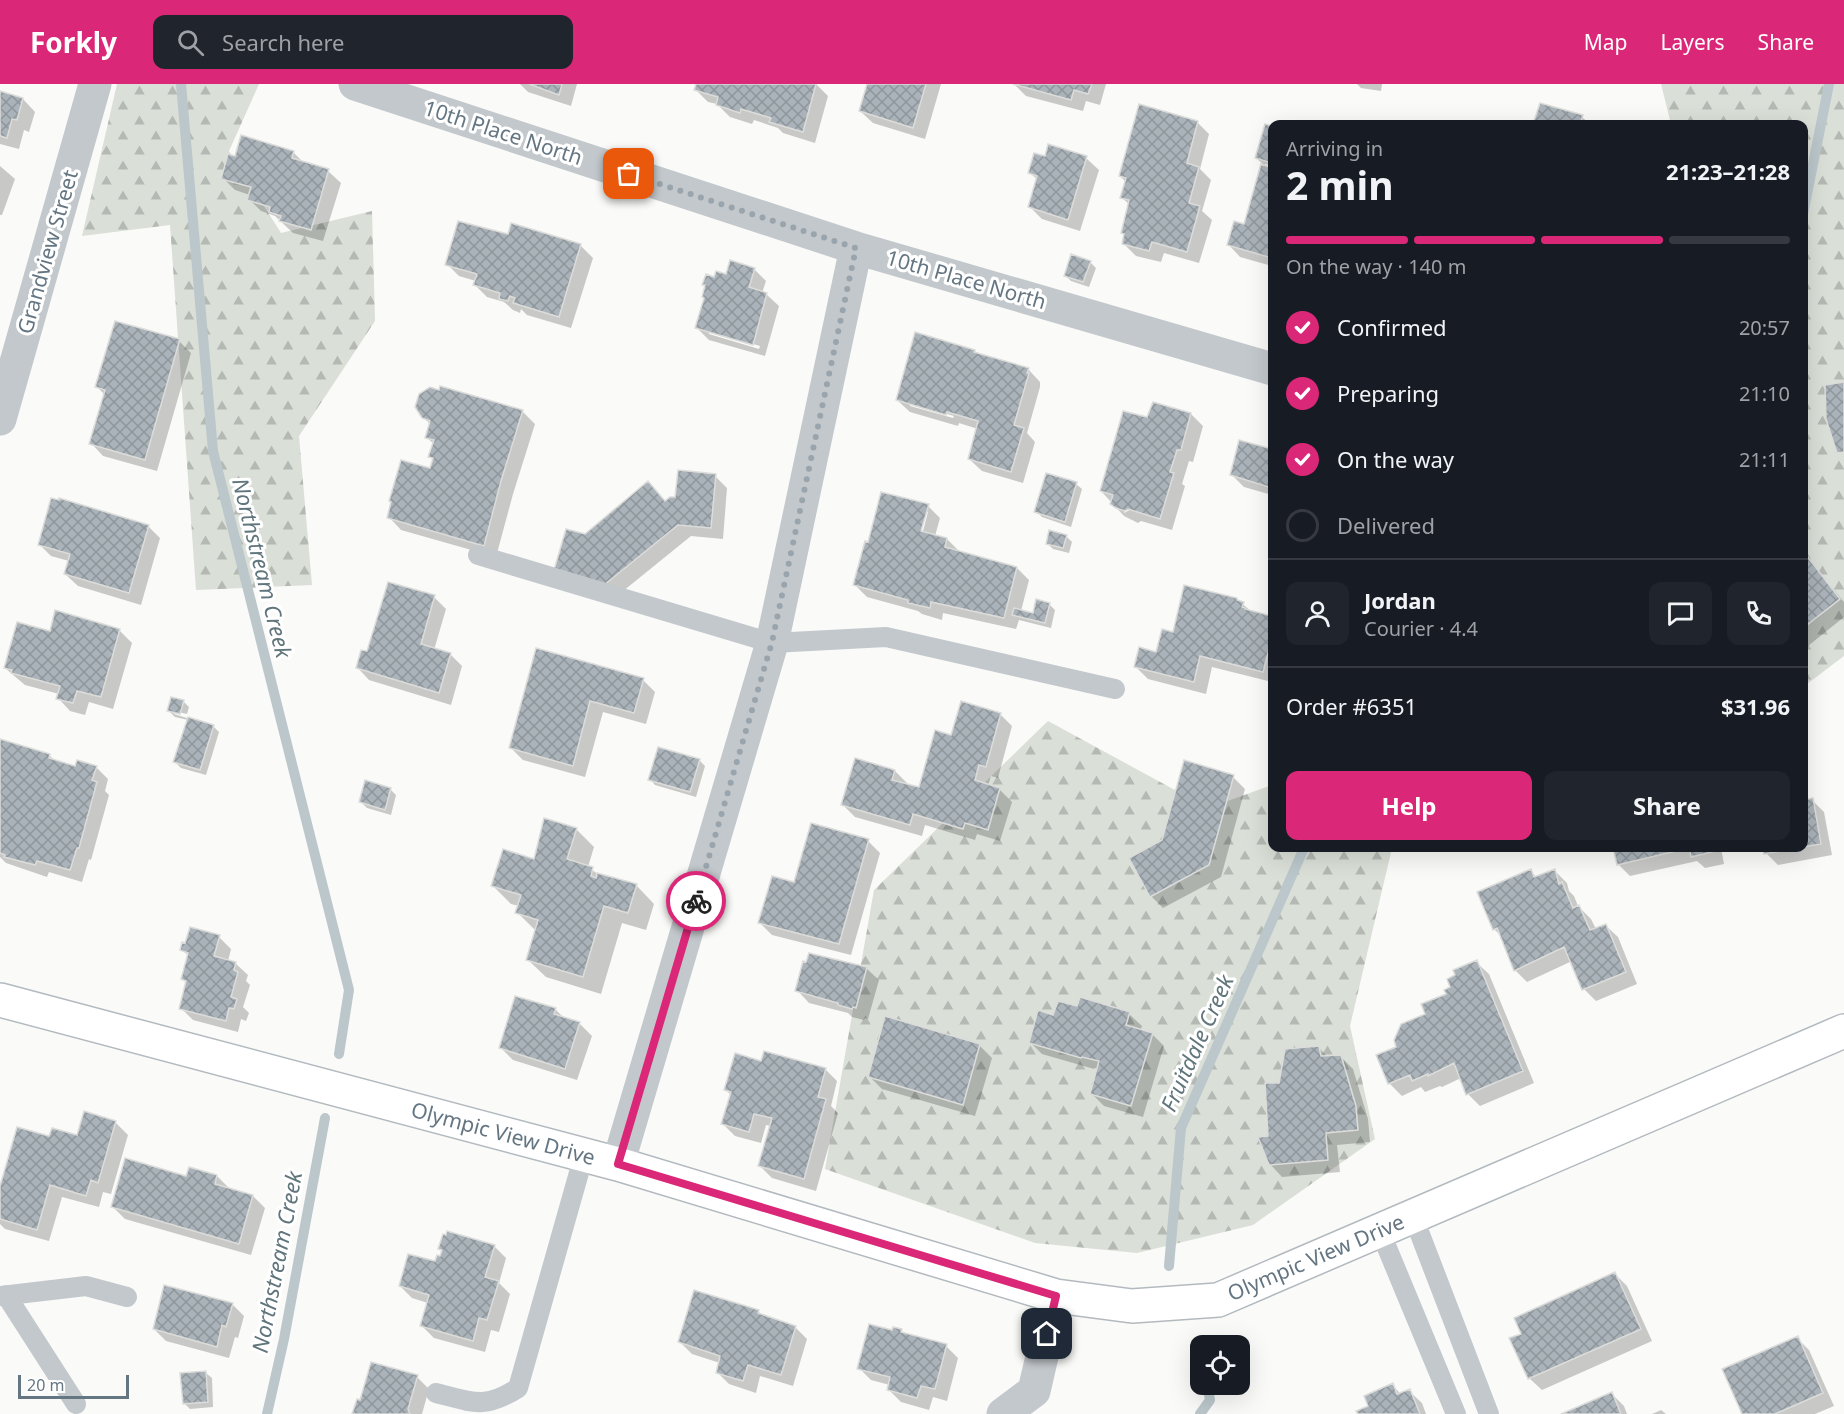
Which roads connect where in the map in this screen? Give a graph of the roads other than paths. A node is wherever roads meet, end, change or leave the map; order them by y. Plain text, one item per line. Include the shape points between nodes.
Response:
1 (95, 84) edge
2 (355, 84) edge
3 (856, 248) junction
4 (1268, 368) edge
5 (0, 419) edge
6 (478, 555) dead end
7 (772, 642) junction
8 (1115, 689) dead end
9 (0, 1000) edge
10 (1844, 1031) edge
11 (584, 1155) junction
12 (618, 1164) junction
13 (1413, 1216) junction
14 (1380, 1231) junction
15 (3, 1295) edge
16 (1056, 1296) junction
17 (127, 1298) dead end
18 (436, 1393) dead end
19 (76, 1404) dead end
20 (1003, 1414) edge
21 (1456, 1414) edge
22 (1489, 1414) edge

1 - 5 street, Grandview Street
2 - 3 street, 10th Place North
3 - 4 street, 10th Place North
3 - 7 street
6 - 7 lane
7 - 8 lane via 886,637
7 - 12 street
9 - 11 main road, Olympic View Drive
10 - 13 main road, Olympic View Drive
11 - 12 main road, Olympic View Drive
11 - 18 lane via 518,1388 502,1399 479,1404
12 - 16 main road, Olympic View Drive
13 - 14 main road, Olympic View Drive
13 - 22 lane
14 - 16 main road, Olympic View Drive via 1218,1300 1132,1306
14 - 21 lane
15 - 17 lane via 86,1286
15 - 19 lane
16 - 20 street via 1034,1391

